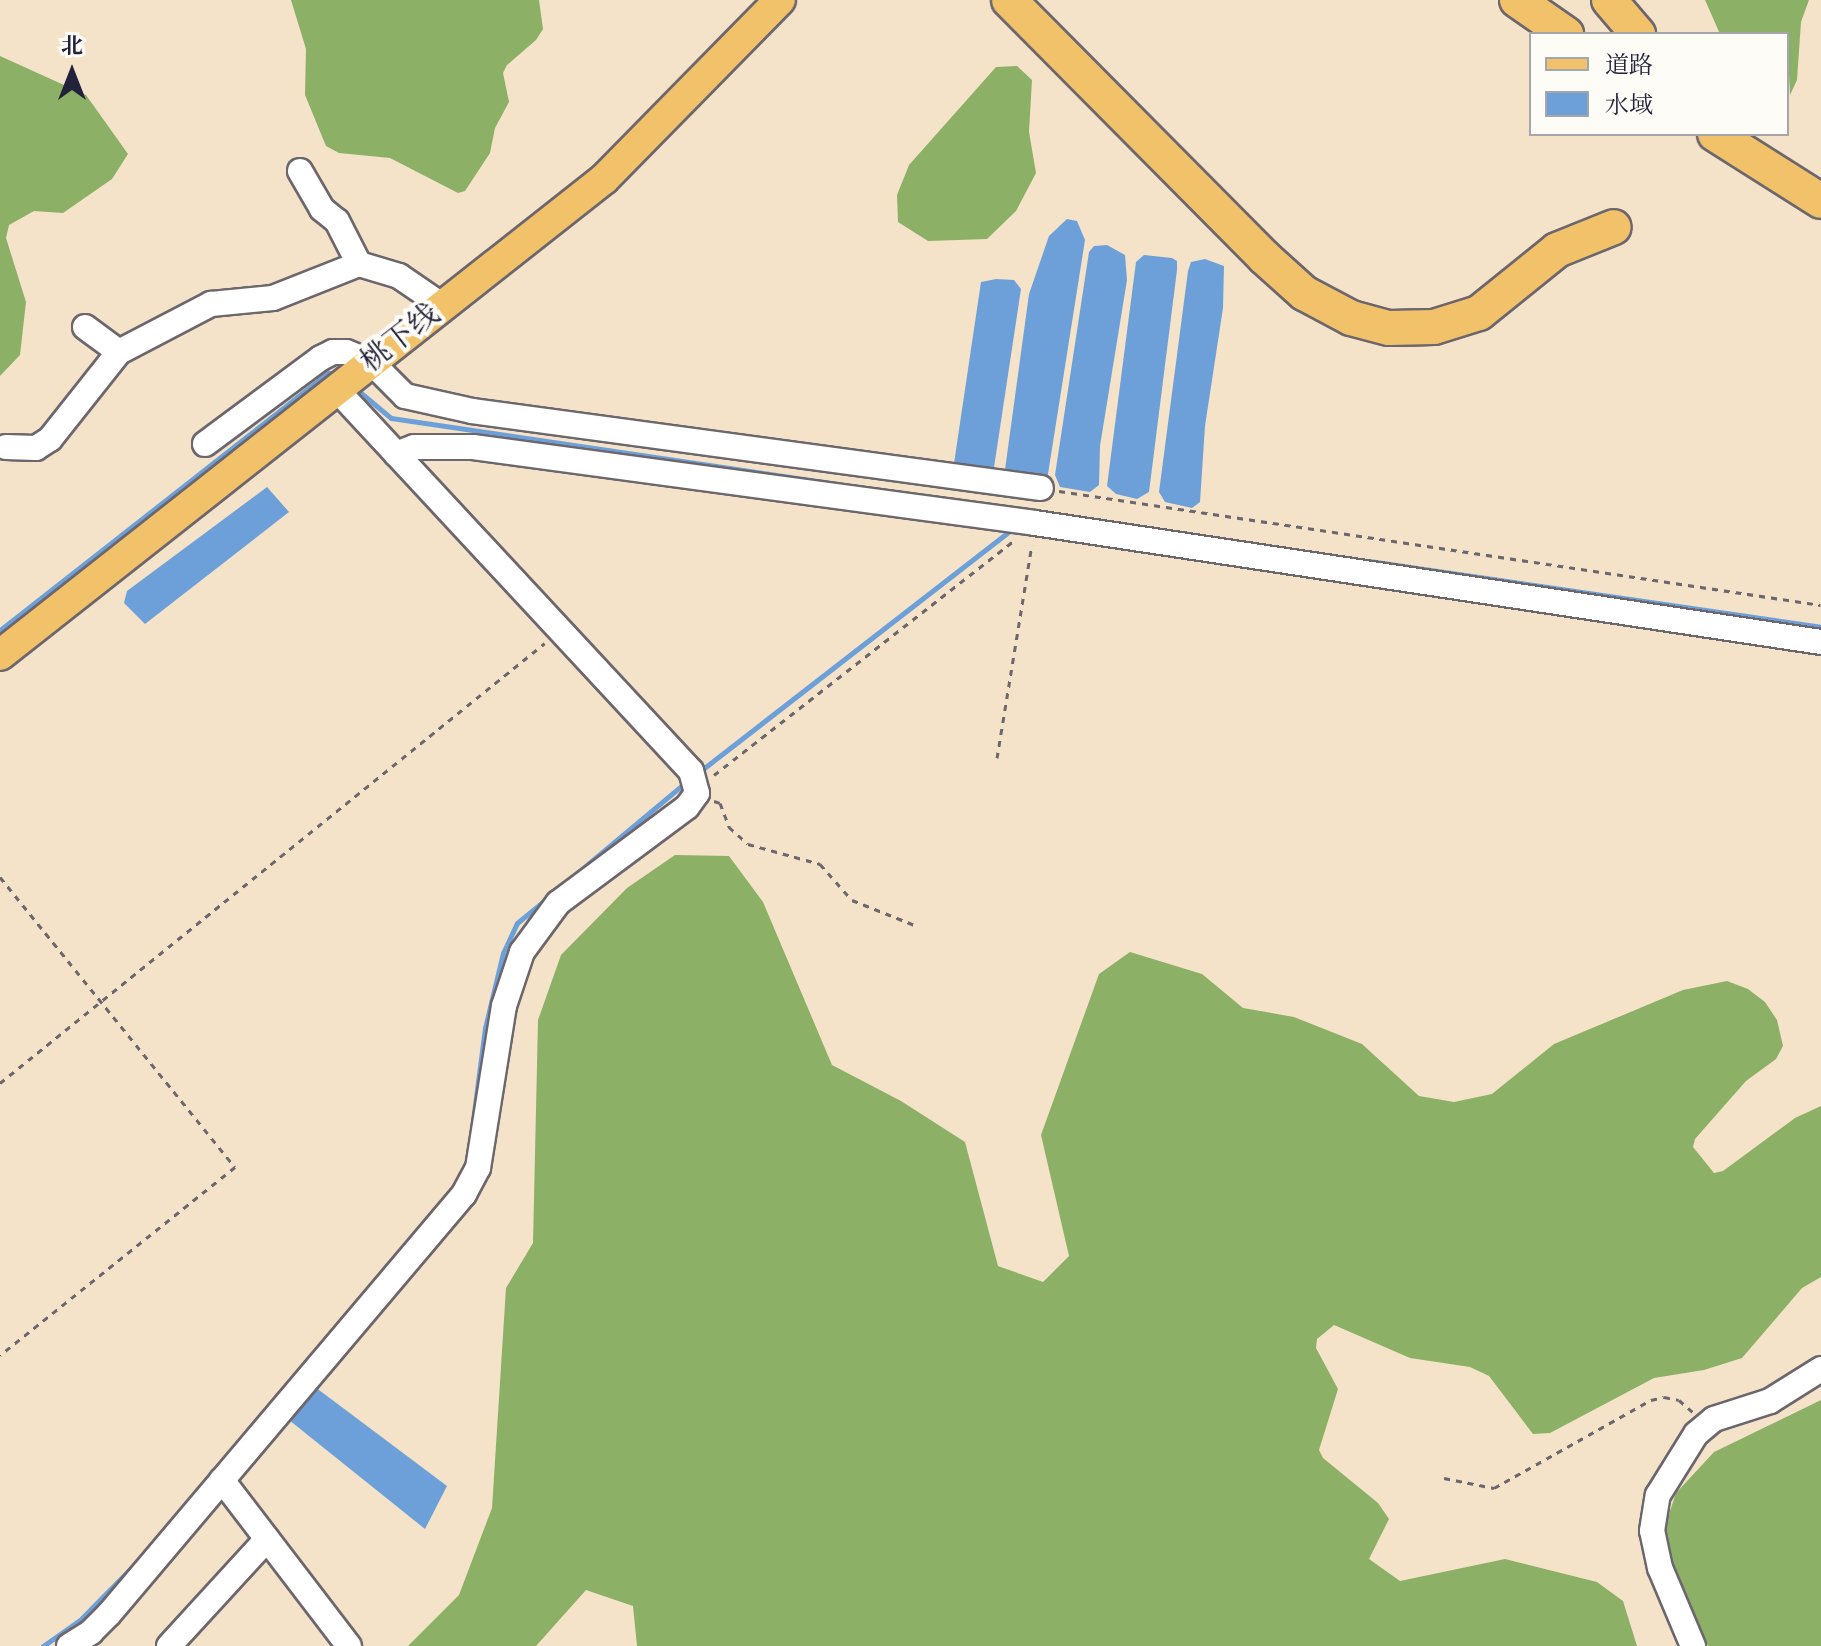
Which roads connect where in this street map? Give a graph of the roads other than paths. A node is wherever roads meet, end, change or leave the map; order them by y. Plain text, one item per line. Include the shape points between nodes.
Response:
1 (780, 0) edge
2 (1009, 0) edge
3 (1517, 0) edge
4 (1609, 0) edge
5 (1563, 32) edge
6 (1636, 32) edge
7 (1718, 136) edge
8 (1754, 136) edge
9 (300, 171) dead end
10 (1821, 183) edge
11 (1821, 201) edge
12 (1614, 227) dead end
13 (359, 264) junction
14 (443, 306) junction
15 (85, 327) dead end
16 (119, 352) junction
17 (371, 362) junction
18 (337, 390) junction
19 (205, 444) dead end
20 (6, 447) dead end
21 (396, 454) junction
22 (1041, 488) road end
23 (1821, 642) edge
24 (0, 655) edge
25 (1821, 1369) edge
26 (222, 1480) junction
27 (267, 1539) junction
28 (69, 1646) edge
29 (169, 1646) edge
30 (349, 1646) edge
31 (1693, 1646) edge

1 - 14 main road, 桃下线 via 604,179
2 - 12 highway via 1264,257 1304,293 1351,318 1389,328 1434,327 1479,313 1557,250
3 - 5 highway
4 - 6 highway
7 - 11 highway
8 - 10 highway
9 - 13 street via 322,209 337,221
13 - 14 street via 399,276
13 - 16 street via 273,298 211,304
14 - 17 main road, 桃下线
15 - 16 street
16 - 20 street via 50,439 36,448
17 - 18 main road, 桃下线
17 - 19 street via 333,352
17 - 22 street via 405,396 472,411
18 - 21 street
18 - 24 main road, 桃下线
21 - 23 street via 414,447 473,447 1035,523
21 - 26 street via 691,771 697,793 687,807 558,903 534,934 522,952 504,1006 478,1168 464,1194
25 - 31 street via 1770,1401 1714,1419 1658,1495 1652,1531 1660,1568
26 - 27 street
26 - 28 street via 109,1614
27 - 29 street
27 - 30 street

